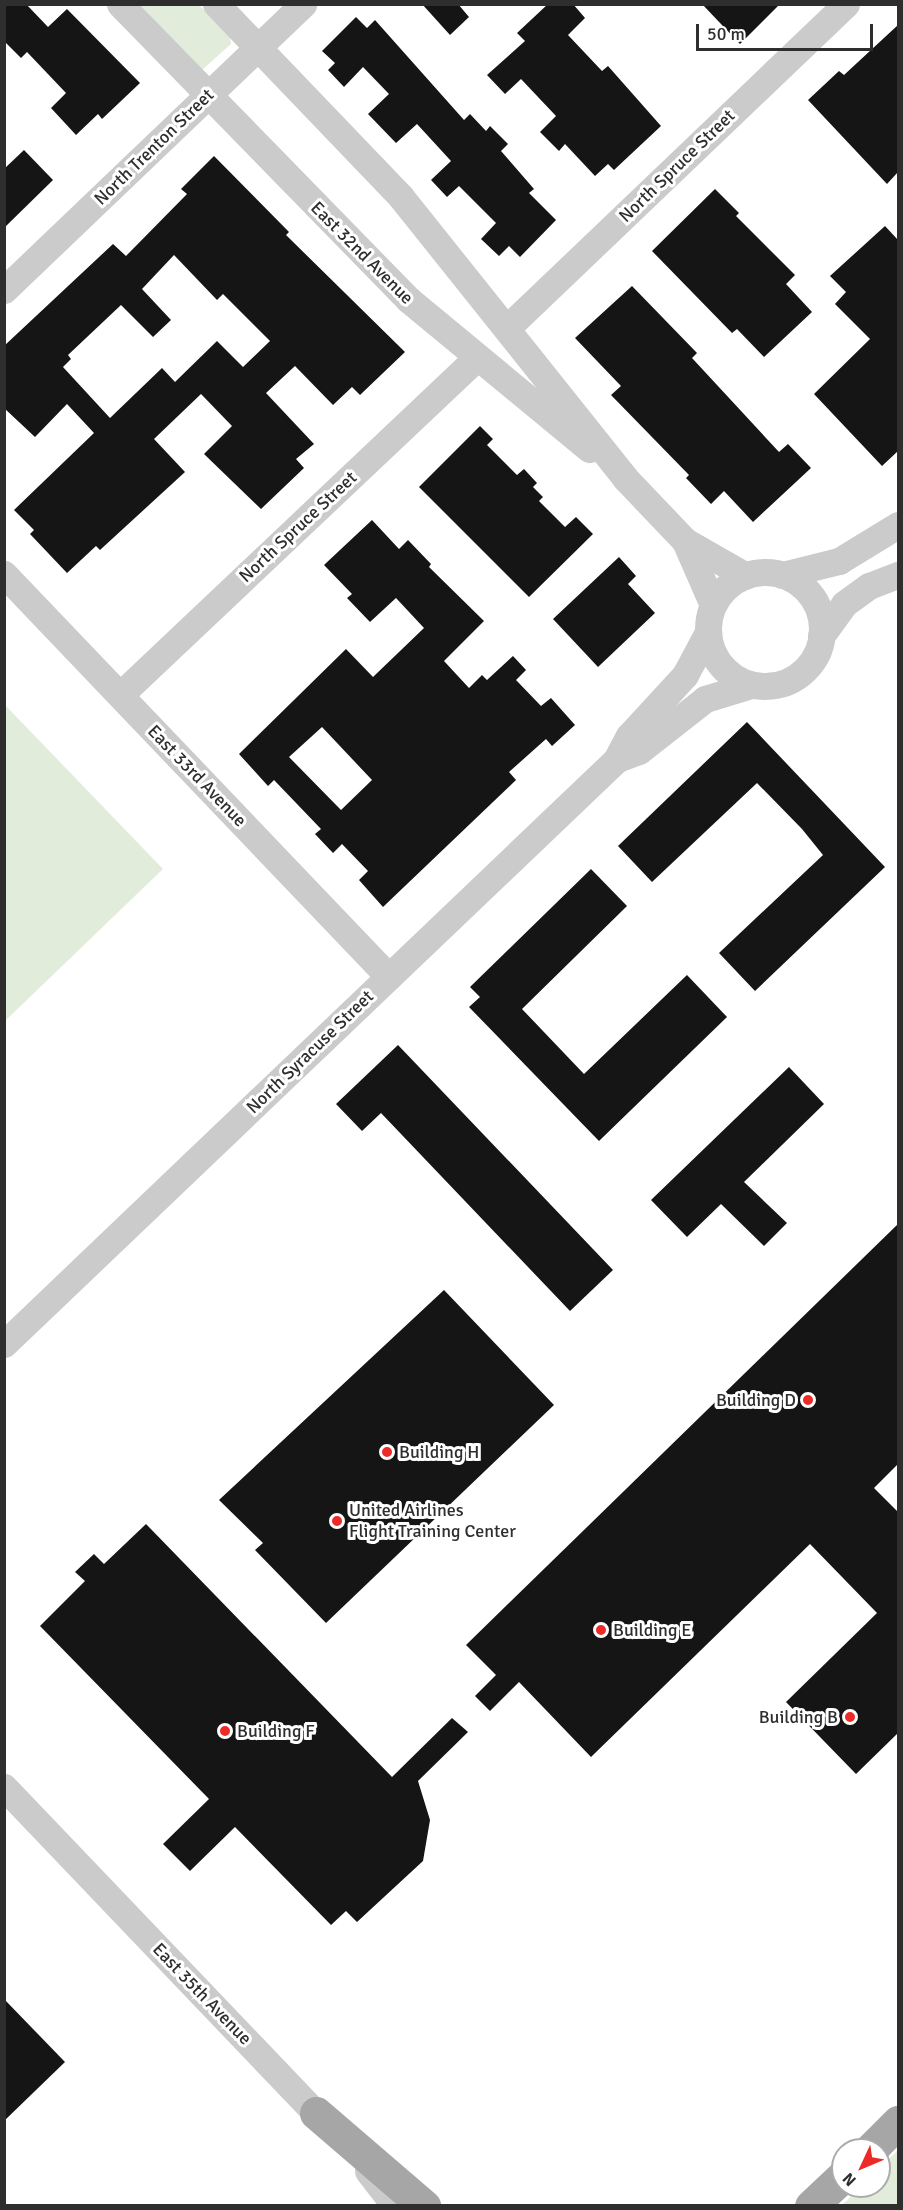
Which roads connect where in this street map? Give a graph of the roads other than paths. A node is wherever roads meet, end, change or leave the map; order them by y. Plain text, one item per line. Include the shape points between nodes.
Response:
1 (120, 4) edge
2 (216, 4) edge
3 (303, 4) edge
4 (846, 4) edge
5 (257, 48) junction
6 (207, 96) junction
7 (4, 290) edge
8 (507, 328) junction
9 (476, 358) junction
10 (625, 478) junction
11 (898, 525) edge
12 (685, 540) junction
13 (4, 574) edge
14 (782, 575) junction
15 (898, 575) edge
16 (746, 576) junction
17 (713, 605) junction
18 (708, 632) junction
19 (821, 636) junction
20 (751, 685) junction
21 (120, 695) junction
22 (616, 760) junction
23 (389, 977) junction
24 (4, 1344) edge
25 (4, 1787) edge
26 (316, 2113) junction
27 (898, 2122) edge
28 (882, 2138) edge
29 (831, 2187) edge
30 (395, 2205) edge
31 (424, 2205) edge
32 (811, 2205) edge

1 - 6 street, East 32nd Avenue
2 - 5 street, East 32nd Avenue
3 - 5 street, North Trenton Street
4 - 8 street, North Spruce Street
5 - 6 street, North Trenton Street
5 - 8 street, East 32nd Avenue via 400,197
6 - 7 street, North Trenton Street
6 - 9 street, East 32nd Avenue via 363,256
8 - 10 street, East 32nd Avenue
9 - 10 street, East 32nd Avenue
9 - 21 street, North Spruce Street
10 - 12 street, East 32nd Avenue
11 - 14 street via 839,561
12 - 16 street, East 32nd Avenue
12 - 17 street, East 32nd Avenue
13 - 21 street, East 33rd Avenue
14 - 16 street
14 - 19 street via 799,584 812,598 820,616
15 - 19 street via 869,586 844,604
16 - 17 street via 730,584
17 - 18 street
18 - 20 street via 721,666
18 - 22 street, North Syracuse Street via 685,675 629,736
19 - 20 street via 816,654 805,670 789,681
20 - 22 street, North Syracuse Street via 705,699 639,751
21 - 23 street, East 33rd Avenue
22 - 23 street, North Syracuse Street
23 - 24 street, North Syracuse Street
25 - 26 street, East 35th Avenue
26 - 30 street, East 35th Avenue
26 - 31 main road
27 - 28 main road
29 - 32 main road

